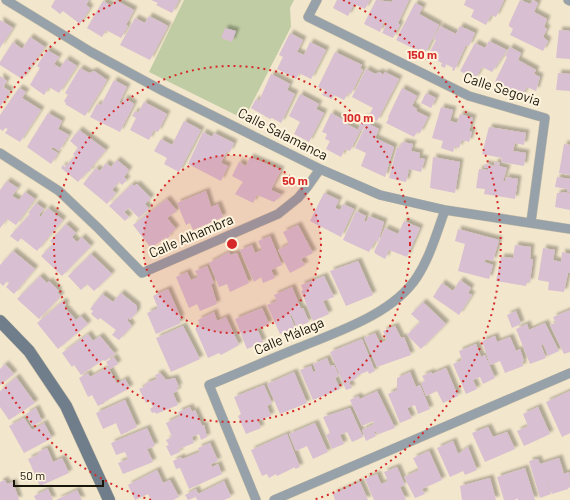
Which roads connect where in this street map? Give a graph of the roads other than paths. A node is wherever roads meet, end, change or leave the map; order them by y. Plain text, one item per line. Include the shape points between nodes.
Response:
1 (6, 0) edge
2 (317, 0) edge
3 (0, 153) edge
4 (320, 169) junction
5 (445, 210) junction
6 (531, 222) junction
7 (570, 229) edge
8 (0, 321) edge
9 (570, 373) edge
10 (109, 500) edge
11 (256, 500) edge
12 (274, 500) edge

1 - 4 street, Calle Salamanca via 91,52 163,91
2 - 6 street, Calle Segovia via 308,17 469,96 545,118
3 - 4 street, Calle Alhambra via 59,192 142,273 278,214 298,198
4 - 5 street, Calle Salamanca via 380,196
5 - 6 street, Calle Salamanca
5 - 11 street, Calle Málaga via 417,278 388,305 361,321 209,386
6 - 7 street, Calle Salamanca
8 - 10 street via 29,352 66,406
9 - 12 street

